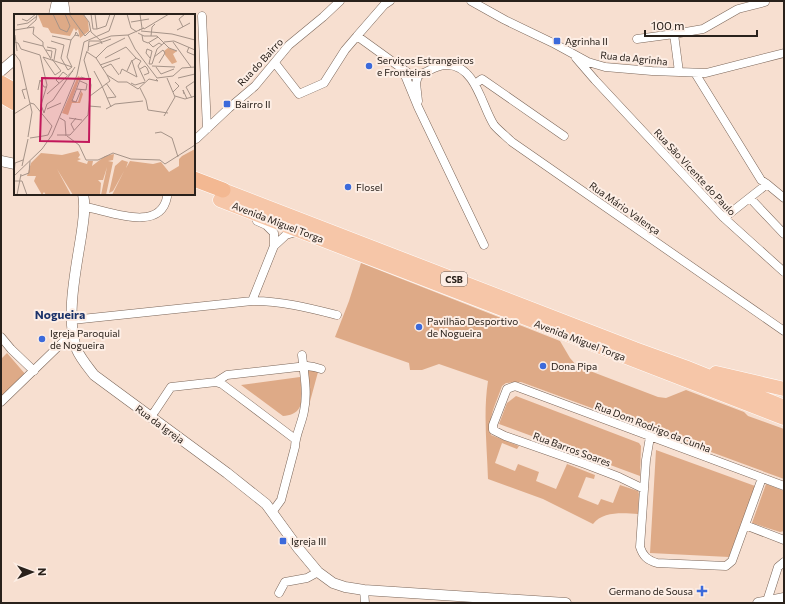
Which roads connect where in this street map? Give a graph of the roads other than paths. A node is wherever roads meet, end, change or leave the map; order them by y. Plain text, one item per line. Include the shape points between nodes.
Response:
1 (57, 1) edge
2 (62, 1) edge
3 (340, 1) edge
4 (471, 1) edge
5 (765, 1) edge
6 (387, 3) edge
7 (54, 14) edge
8 (65, 14) edge
9 (202, 16) dead end
10 (674, 34) junction
11 (359, 37) junction
12 (637, 39) dead end
13 (572, 53) junction
14 (784, 53) edge
15 (14, 60) edge
16 (275, 63) junction
17 (599, 65) junction
18 (401, 68) junction
19 (1, 71) edge
20 (679, 72) junction
21 (695, 73) junction
22 (418, 76) junction
23 (595, 80) junction
24 (1, 83) edge
25 (475, 84) junction
26 (14, 91) edge
27 (1, 94) edge
28 (14, 102) edge
29 (418, 107) junction
30 (207, 129) junction
31 (564, 136) dead end
32 (195, 139) edge
33 (1, 161) edge
34 (14, 164) edge
35 (195, 180) edge
36 (767, 184) junction
37 (195, 190) edge
38 (83, 195) edge
39 (167, 197) dead end
40 (223, 197) junction
41 (750, 198) junction
42 (784, 198) edge
43 (85, 208) junction
44 (724, 218) junction
45 (301, 231) junction
46 (784, 234) edge
47 (484, 245) dead end
48 (274, 246) junction
49 (784, 272) edge
50 (252, 302) junction
51 (338, 315) dead end
52 (72, 320) junction
53 (784, 331) edge
54 (73, 334) junction
55 (1, 337) edge
56 (302, 355) dead end
57 (303, 367) junction
58 (685, 367) junction
59 (321, 369) dead end
60 (34, 371) junction
61 (216, 382) junction
62 (784, 389) edge
63 (1, 402) edge
64 (754, 406) junction
65 (784, 407) edge
66 (150, 417) junction
67 (784, 418) edge
68 (784, 425) edge
69 (493, 430) joint
70 (650, 437) junction
71 (295, 439) junction
72 (762, 478) junction
73 (784, 486) edge
74 (644, 489) junction
75 (273, 512) junction
76 (745, 526) junction
77 (784, 540) edge
78 (784, 562) edge
79 (318, 572) junction
80 (784, 572) edge
81 (364, 590) junction
82 (279, 594) dead end
83 (784, 598) edge
84 (454, 599) edge
85 (493, 600) edge
86 (763, 602) edge
87 (365, 603) edge
88 (566, 603) edge

1 - 7 street
2 - 8 street
3 - 16 street, Rua do Bairro via 289,45
4 - 13 street, Rua da Agrinha
5 - 10 street via 738,9 703,29
6 - 11 street
9 - 30 street
10 - 12 street
10 - 20 street
11 - 16 street via 345,50 324,83 299,94
11 - 18 street
13 - 17 street, Rua da Agrinha
13 - 23 street, Rua São Vicente do Paulo
14 - 21 street, Rua da Agrinha via 706,73
15 - 19 street
16 - 30 street, Rua do Bairro via 255,86
17 - 20 street, Rua da Agrinha
17 - 23 street
18 - 22 street via 411,75
18 - 29 street
20 - 21 street, Rua da Agrinha
21 - 36 street via 761,180
22 - 25 street, Rua Mário Valença via 435,66 449,65 462,69
22 - 29 street
23 - 44 street, Rua São Vicente do Paulo
24 - 26 highway
25 - 31 street via 482,79
25 - 53 street, Rua Mário Valença via 495,125 512,142
27 - 28 highway
29 - 47 street
30 - 32 street, Rua do Bairro
33 - 34 street
35 - 40 highway, CSB
36 - 41 street
36 - 42 street
37 - 40 highway, CSB
38 - 43 street, Rua da Igreja
39 - 43 street via 162,209 152,215 137,218
40 - 45 highway, Avenida Miguel Torga / CSB
40 - 48 street via 238,213 271,229 274,233
40 - 58 highway, Avenida Miguel Torga / CSB
41 - 44 street
41 - 46 street
43 - 52 street, Rua da Igreja
44 - 49 street, Rua São Vicente do Paulo
45 - 48 street via 286,235
45 - 64 highway, Avenida Miguel Torga / CSB
48 - 50 street
50 - 51 street via 287,303
50 - 52 street
52 - 54 street, Rua da Igreja
54 - 60 street
54 - 66 street, Rua da Igreja via 77,350 94,375
55 - 60 street
56 - 57 street
57 - 59 street via 314,366
57 - 61 street via 227,375
57 - 71 street via 304,409
58 - 62 highway
58 - 65 highway, Avenida Miguel Torga / CSB
60 - 63 street
61 - 66 street via 171,387
61 - 71 street
64 - 67 highway, Avenida Miguel Torga / CSB
64 - 68 highway via 761,416
66 - 75 street, Rua da Igreja via 251,491
69 - 70 street, Rua Dom Rodrigo da Cunha via 504,393 515,386
69 - 74 street, Rua Barros Soares via 619,477
70 - 72 street, Rua Dom Rodrigo da Cunha
70 - 74 street
71 - 75 street via 281,500
72 - 73 street, Rua Dom Rodrigo da Cunha
72 - 76 street
74 - 76 street via 640,547 648,560 657,563 726,566 732,561
75 - 79 street, Rua da Igreja
76 - 77 street
78 - 80 street
78 - 86 street via 778,567
79 - 81 street, Rua da Igreja via 333,583
79 - 82 street via 307,578 285,582
81 - 84 street, Rua da Igreja
81 - 87 street
83 - 86 street
84 - 85 street, Rua da Igreja
85 - 88 street, Rua da Igreja

